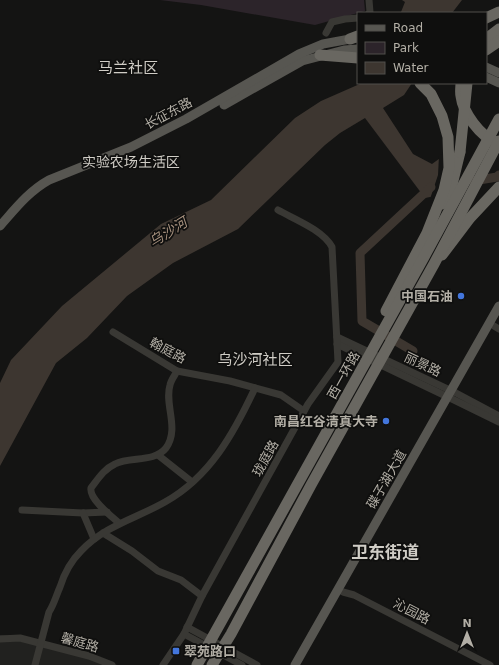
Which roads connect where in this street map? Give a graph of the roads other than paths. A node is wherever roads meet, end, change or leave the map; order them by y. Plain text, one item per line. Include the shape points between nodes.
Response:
1 (369, 0) edge
2 (370, 12) edge
3 (499, 12) edge
4 (357, 18) edge
5 (487, 18) edge
6 (499, 30) edge
7 (326, 33) dead end
8 (355, 38) edge
9 (487, 38) edge
10 (499, 41) edge
11 (357, 49) edge
12 (487, 49) edge
13 (320, 55) junction
14 (357, 58) edge
15 (487, 67) edge
16 (499, 73) edge
17 (487, 77) edge
18 (499, 83) edge
19 (421, 84) edge
20 (461, 84) edge
21 (467, 84) edge
22 (499, 119) edge
23 (499, 142) edge
24 (499, 187) edge
25 (278, 210) dead end
26 (0, 226) edge
27 (0, 233) edge
28 (427, 233) junction
29 (434, 264) junction
30 (499, 306) edge
31 (499, 317) edge
32 (496, 328) edge
33 (113, 332) dead end
34 (337, 340) junction
35 (177, 371) junction
36 (255, 388) junction
37 (452, 395) junction
38 (304, 411) junction
39 (499, 416) edge
40 (499, 422) edge
41 (330, 426) junction
42 (158, 455) junction
43 (192, 482) junction
44 (22, 510) dead end
45 (107, 512) junction
46 (83, 513) junction
47 (119, 523) junction
48 (103, 533) junction
49 (94, 539) junction
50 (343, 592) junction
51 (202, 596) junction
52 (187, 627) junction
53 (184, 634) junction
54 (0, 638) edge
55 (43, 644) junction
56 (35, 665) edge
57 (39, 665) edge
58 (112, 665) edge
59 (163, 665) edge
60 (198, 665) edge
61 (212, 665) edge
62 (242, 665) edge
63 (257, 665) edge
64 (295, 665) edge
65 (301, 665) edge
66 (490, 665) edge

1 - 2 street
3 - 5 highway
4 - 7 street via 332,22
6 - 9 highway
8 - 26 main road, 长征东路 via 323,44 299,54 132,147 49,180 28,195
10 - 12 highway
11 - 13 main road, 长征东路
13 - 14 highway
13 - 27 main road, 长征东路 via 302,61 169,135 44,188
15 - 16 main road
17 - 18 main road
19 - 28 highway, bridge via 431,94 442,116 448,137 449,160 444,190
20 - 23 highway, bridge via 460,96 468,115 478,129
21 - 28 highway, bridge via 460,152 451,189
22 - 41 highway, 西一环路, bridge
23 - 29 highway, 西一环路, bridge
24 - 29 highway, bridge via 470,218
25 - 34 street, 珑庭路 via 322,234 332,247
28 - 41 highway, bridge via 347,385
29 - 61 highway, 西一环路, bridge
30 - 37 main road, 碟子湖大道
31 - 32 main road, 碟子湖大道
32 - 37 main road, 碟子湖大道
33 - 35 street, 翰庭路
34 - 37 street, 丽景路
34 - 38 street, 珑庭路 via 338,362
35 - 36 street, 翰庭路
35 - 42 street via 170,384 170,439
36 - 38 street, 翰庭路 via 281,395
36 - 43 street via 223,449
37 - 39 street, 丽景路
37 - 40 street, 丽景路
37 - 50 main road, 碟子湖大道
37 - 64 main road, 碟子湖大道
38 - 51 street, 珑庭路
41 - 60 highway, 西一环路, bridge
42 - 43 street
42 - 45 street via 121,461 102,474 91,488 91,494
43 - 47 street via 166,502
44 - 46 street
45 - 46 street
45 - 47 street
46 - 49 street
47 - 48 street
48 - 49 street
48 - 51 street via 132,551 158,572 181,580
49 - 55 street via 68,567 49,612
50 - 65 main road, 碟子湖大道
50 - 66 street, 沁园路 via 354,595
51 - 52 street, 珑庭路
52 - 53 street, 珑庭路
52 - 63 street
53 - 59 street, 珑庭路
53 - 62 street
54 - 55 street, 馨庭路 via 20,638
55 - 56 street
55 - 57 street
55 - 58 street, 馨庭路

